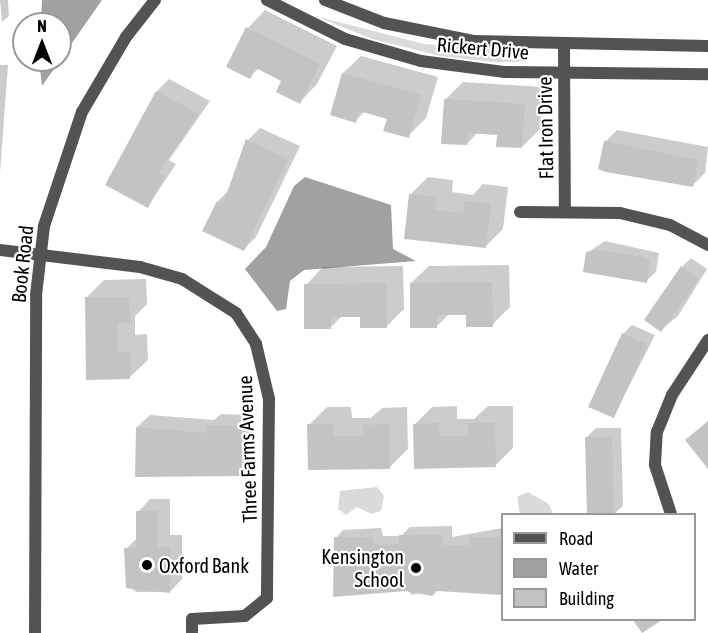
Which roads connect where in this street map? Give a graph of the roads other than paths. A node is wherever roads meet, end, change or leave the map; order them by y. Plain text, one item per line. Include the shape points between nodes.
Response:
1 (155, 0) edge
2 (267, 0) edge
3 (325, 0) edge
4 (564, 45) junction
5 (708, 46) edge
6 (563, 72) junction
7 (708, 74) edge
8 (565, 211) junction
9 (520, 212) dead end
10 (708, 245) edge
11 (0, 250) edge
12 (39, 255) junction
13 (708, 340) edge
14 (672, 513) edge
15 (35, 633) edge
16 (192, 633) edge

1 - 12 street, Book Road via 120,46 82,112 51,195
2 - 6 street, Rickert Drive via 345,39 421,61
3 - 4 street, Rickert Drive via 431,34
4 - 5 street, Rickert Drive
4 - 6 street, Flat Iron Drive
6 - 7 street, Rickert Drive
6 - 8 street, Flat Iron Drive
8 - 9 street
8 - 10 street via 651,219
11 - 12 street, Three Farms Avenue
12 - 15 street, Book Road
12 - 16 street, Three Farms Avenue via 140,267 182,279 236,313 256,344 269,399 267,598 245,616 192,618
13 - 14 street via 672,395 657,432 655,465

